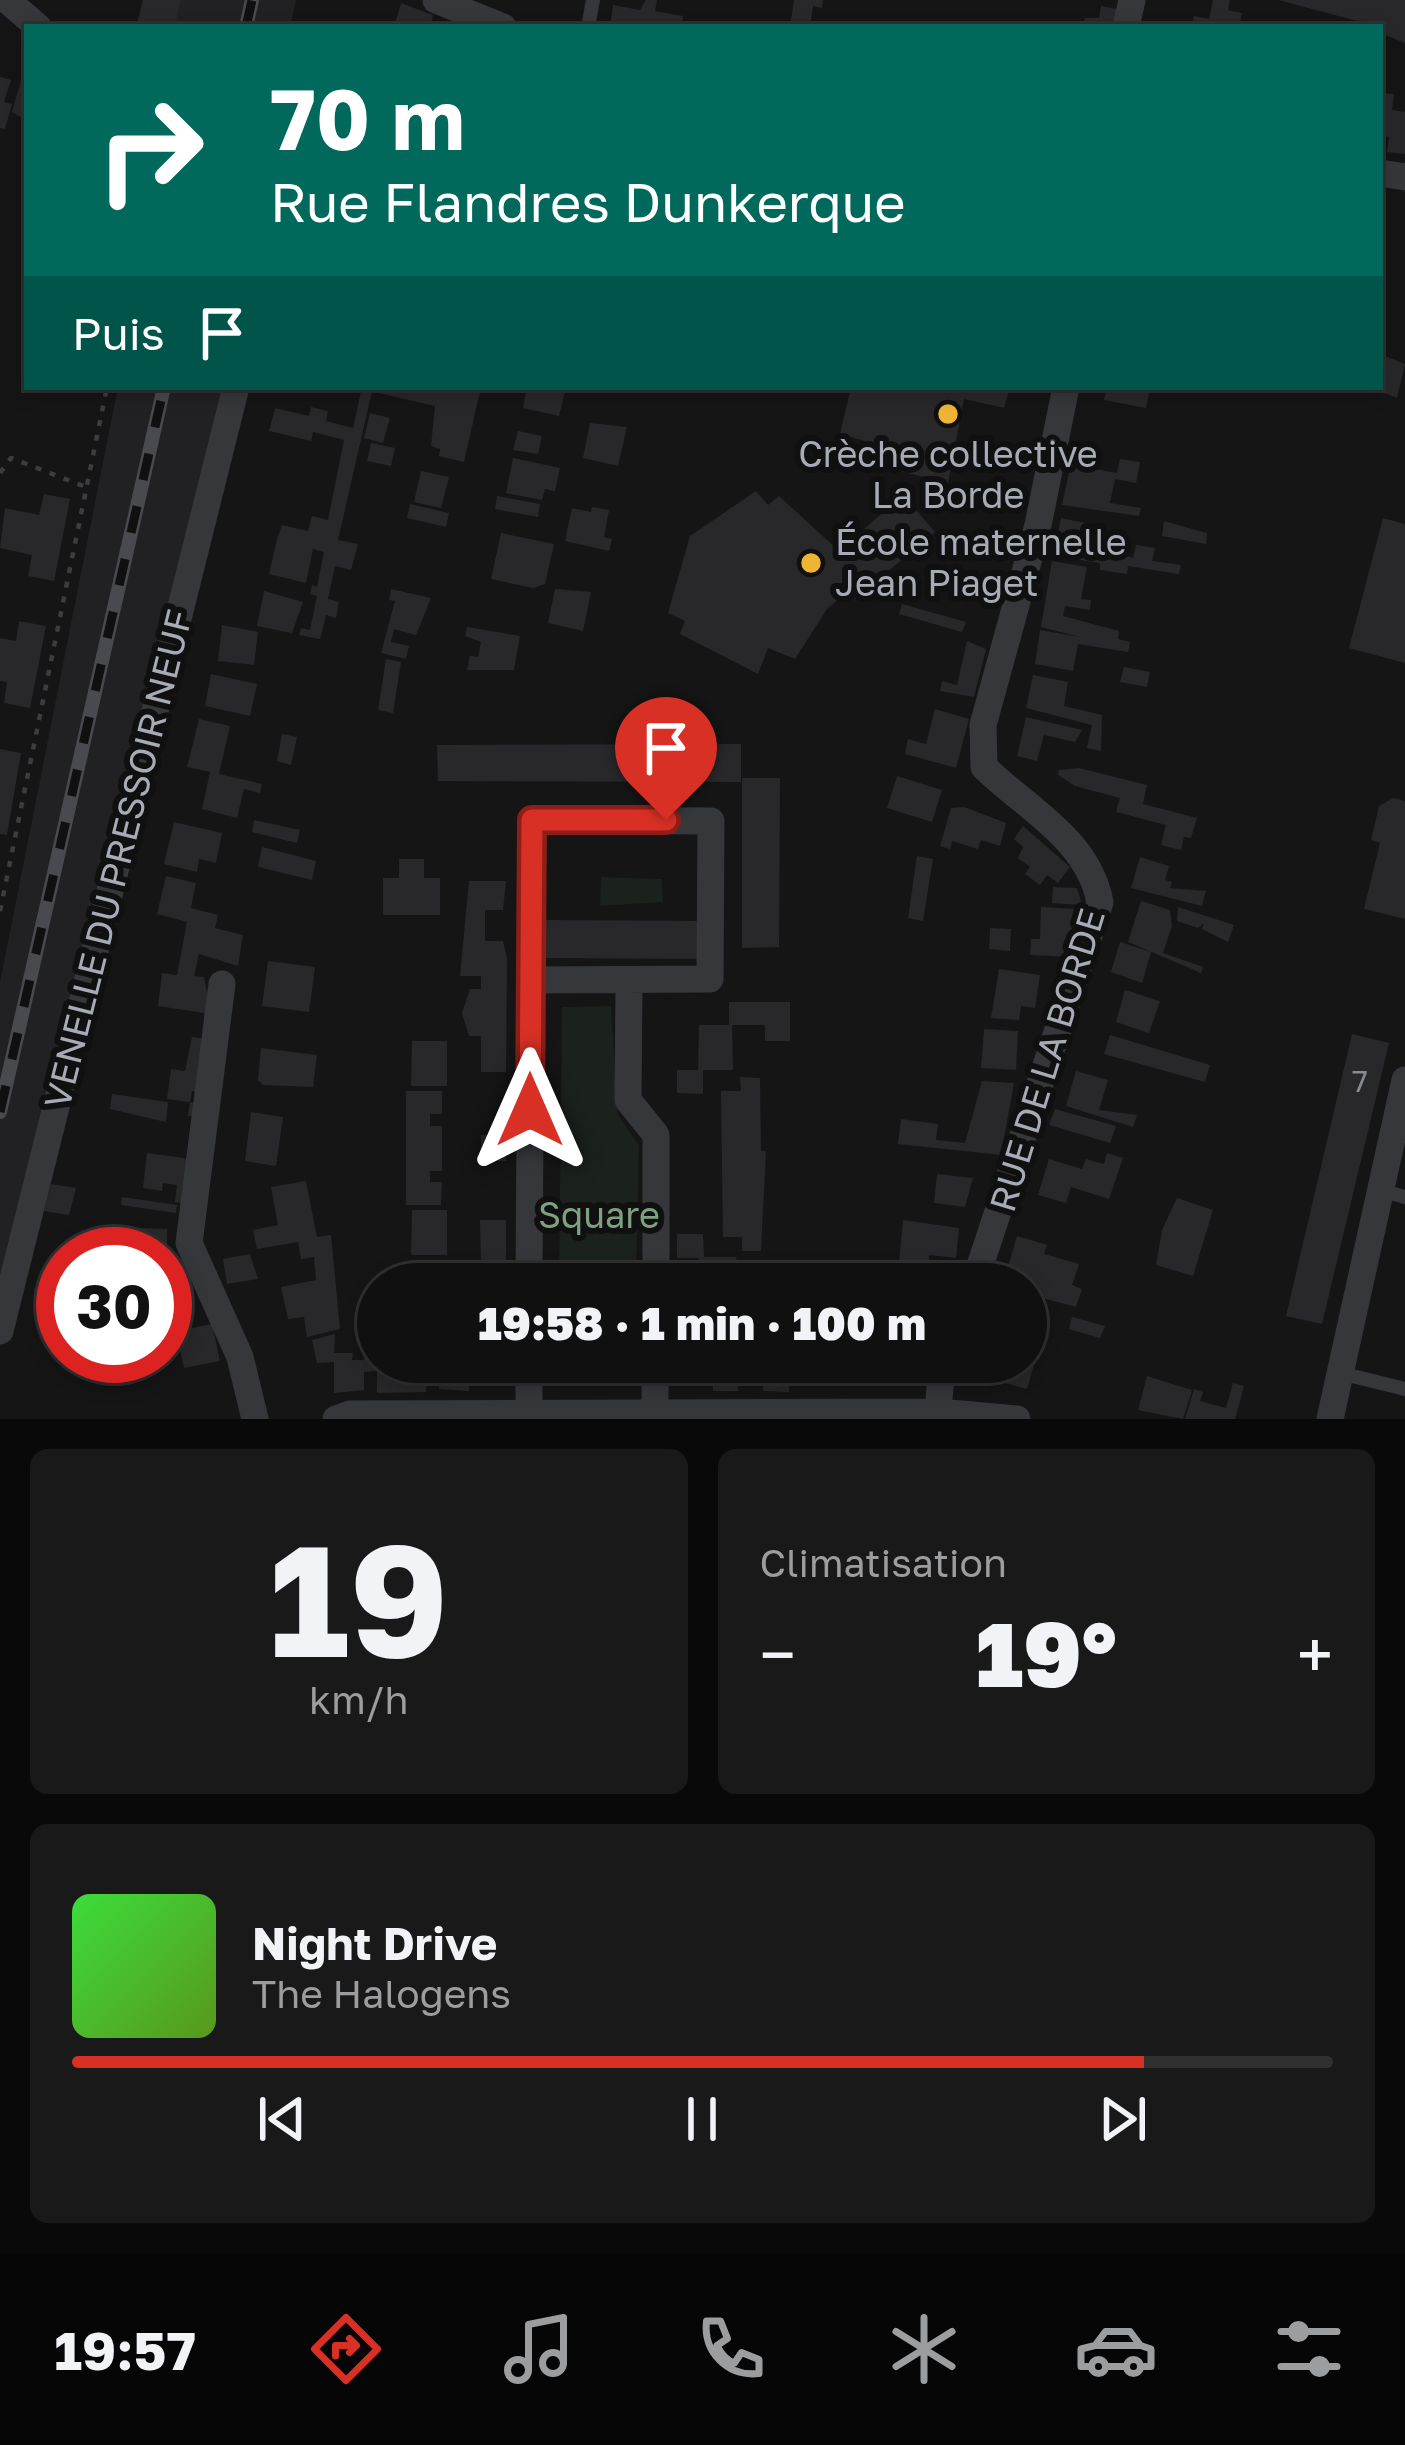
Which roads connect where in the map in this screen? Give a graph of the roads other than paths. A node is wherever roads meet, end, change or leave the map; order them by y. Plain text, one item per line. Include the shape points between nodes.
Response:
1 (7, 0) edge
2 (436, 0) edge
3 (35, 24) edge
4 (496, 24) edge
5 (235, 390) edge
6 (1065, 390) edge
7 (531, 980) junction
8 (629, 980) junction
9 (222, 985) dead end
10 (1405, 1081) edge
11 (1392, 1193) edge
12 (529, 1263) edge
13 (656, 1263) edge
14 (981, 1263) edge
15 (0, 1331) edge
16 (1340, 1373) junction
17 (529, 1383) edge
18 (656, 1383) edge
19 (940, 1383) edge
20 (1405, 1389) edge
21 (529, 1409) junction
22 (655, 1411) junction
23 (938, 1412) junction
24 (255, 1419) edge
25 (336, 1419) edge
26 (1017, 1419) edge
27 (1330, 1419) edge

1 - 3 street
2 - 4 street
5 - 15 street, VENELLE DU PRESSOIR NEUF
6 - 14 street, RUE DE LA BORDE via 983,725 983,767 1081,850 1100,902
7 - 8 street
7 - 8 street via 532,820 711,821 710,979
7 - 12 street
8 - 13 street via 628,1100 656,1135
9 - 24 street via 189,1244 240,1357
10 - 11 street
11 - 16 street
16 - 20 lane
16 - 27 street
17 - 21 street
18 - 22 street
19 - 23 street
21 - 22 street
21 - 25 street
22 - 23 street
23 - 26 street

